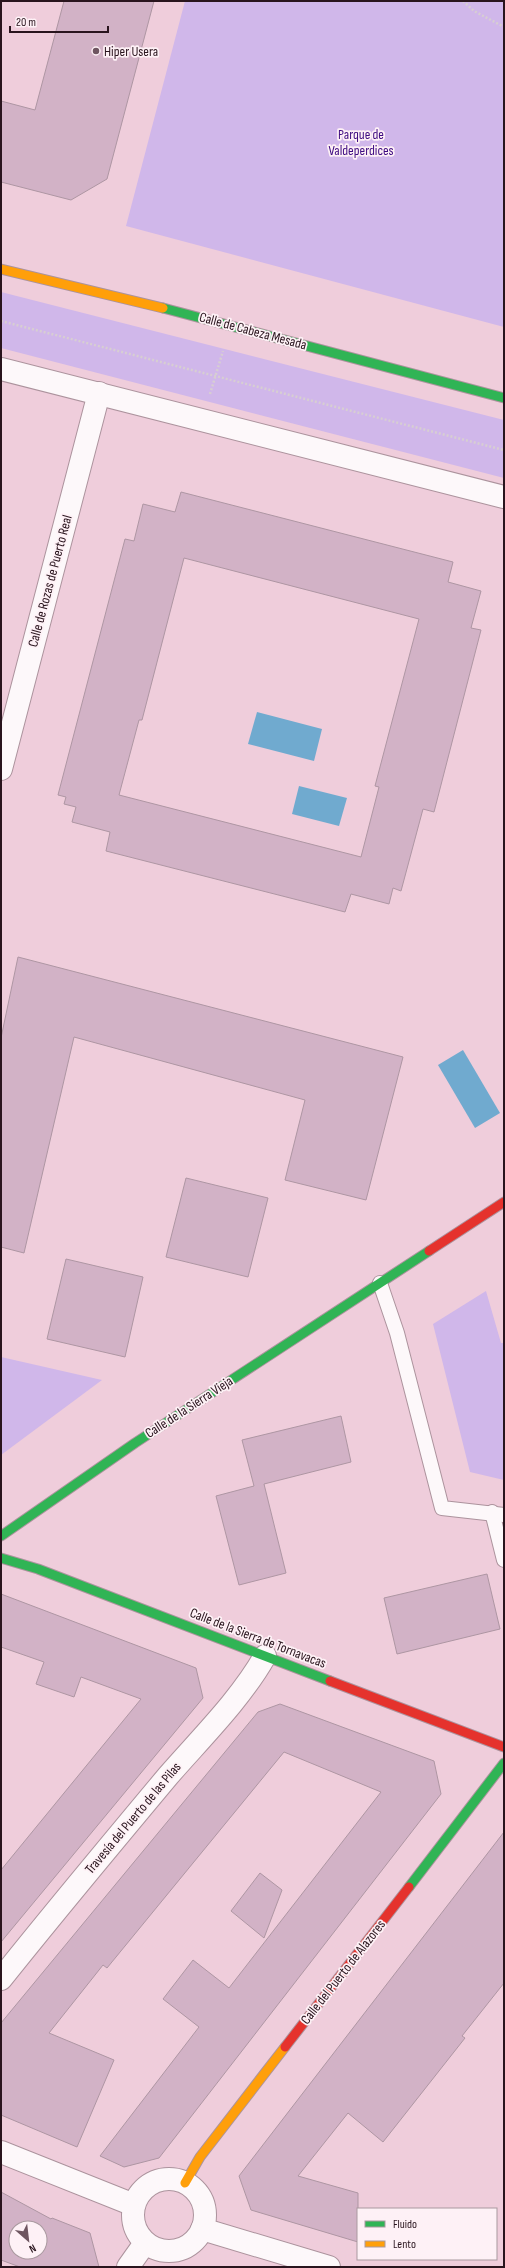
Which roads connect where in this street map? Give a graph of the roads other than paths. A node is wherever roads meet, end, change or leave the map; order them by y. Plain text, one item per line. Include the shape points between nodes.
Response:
1 (1, 269) edge
2 (1, 369) edge
3 (99, 393) junction
4 (504, 398) edge
5 (504, 497) edge
6 (1, 769) edge
7 (504, 1202) edge
8 (380, 1283) junction
9 (498, 1513) edge
10 (1, 1536) edge
11 (1, 1558) edge
12 (504, 1560) edge
13 (264, 1656) junction
14 (504, 1747) edge
15 (504, 1763) edge
16 (1, 1979) edge
17 (1, 2152) edge
18 (185, 2182) junction
19 (134, 2205) junction
20 (202, 2228) junction
21 (145, 2243) junction
22 (128, 2267) edge
23 (328, 2267) edge

1 - 4 street, Calle de Cabeza Mesada via 230,324
2 - 3 street
3 - 5 street
3 - 6 street, Calle de Rozas de Puerto Real
7 - 8 street, Calle de la Sierra Vieja
8 - 9 lane via 397,1333 442,1508
8 - 10 street, Calle de la Sierra Vieja via 135,1443
9 - 12 lane
11 - 13 street, Calle de la Sierra de Tornavacas via 11,1559
13 - 14 street, Calle de la Sierra de Tornavacas
13 - 16 street, Travesía del Puerto de las Pilas via 256,1672 230,1704 76,1885
15 - 18 street, Calle del Puerto de Alazores via 200,2157
17 - 19 street
18 - 19 street via 172,2179 148,2185 139,2194
18 - 20 street via 197,2193 204,2207
19 - 21 street via 134,2226
20 - 21 street via 188,2246 177,2250 166,2252
20 - 23 street
21 - 22 street

